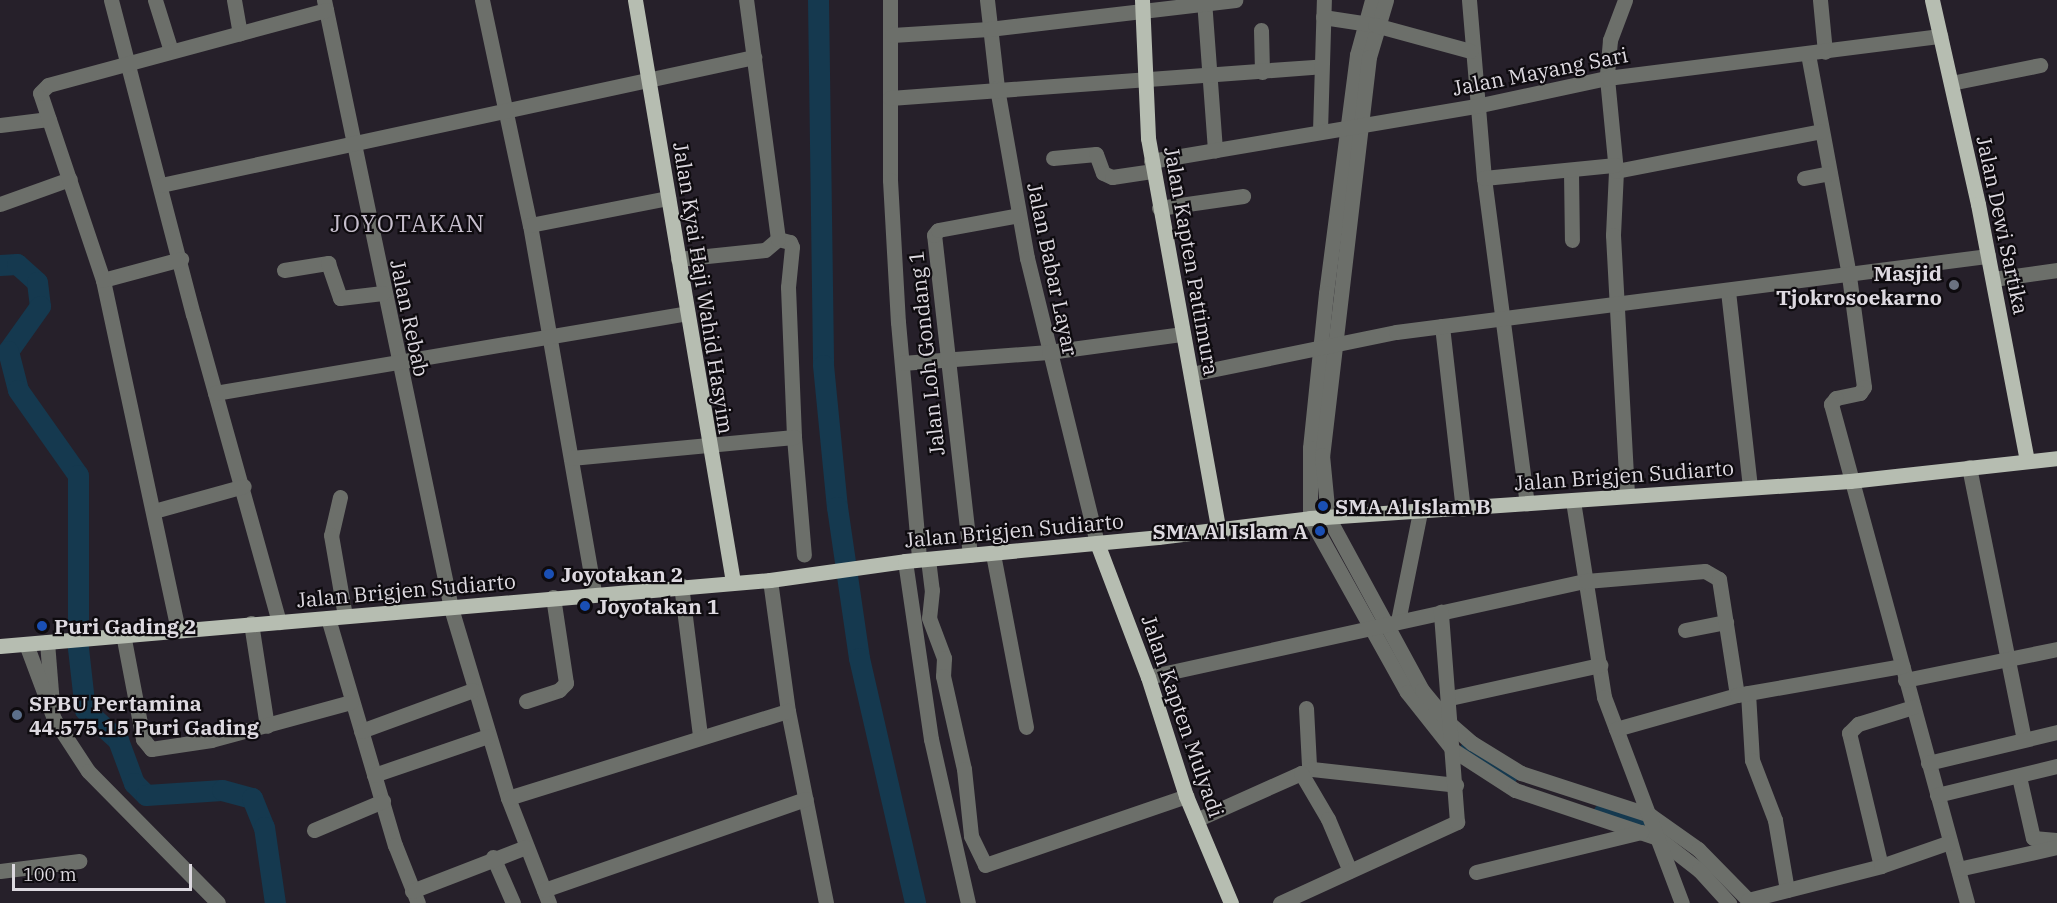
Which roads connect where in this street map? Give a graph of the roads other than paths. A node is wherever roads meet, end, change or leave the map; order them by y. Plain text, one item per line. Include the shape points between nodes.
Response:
1 (111, 0) edge
2 (155, 0) edge
3 (234, 0) edge
4 (482, 0) edge
5 (635, 0) edge
6 (746, 0) edge
7 (890, 0) edge
8 (987, 0) edge
9 (1235, 0) edge
10 (1324, 0) edge
11 (1372, 0) edge
12 (1386, 0) edge
13 (1468, 0) edge
14 (1625, 0) edge
15 (1821, 0) edge
16 (1932, 0) edge
17 (1204, 2) edge
18 (1142, 4) edge
19 (325, 5) edge
20 (1323, 17) junction
21 (1371, 25) junction
22 (989, 29) junction
23 (1261, 30) dead end
24 (240, 33) junction
25 (892, 35) junction
26 (1940, 36) junction
27 (171, 51) junction
28 (1471, 51) junction
29 (1825, 52) junction
30 (1808, 54) junction
31 (754, 57) junction
32 (129, 64) junction
33 (2040, 65) dead end
34 (1321, 66) junction
35 (1262, 72) junction
36 (1208, 74) junction
37 (648, 78) junction
38 (1607, 78) junction
39 (1144, 81) junction
40 (1951, 83) junction
41 (997, 88) junction
42 (890, 98) junction
43 (1476, 106) junction
44 (508, 113) junction
45 (49, 119) junction
46 (0, 125) edge
47 (1355, 126) junction
48 (1320, 131) junction
49 (1821, 131) junction
50 (354, 142) junction
51 (1215, 151) junction
52 (1053, 158) dead end
53 (1152, 166) junction
54 (1616, 168) junction
55 (1571, 172) junction
56 (1830, 174) junction
57 (1484, 178) junction
58 (1804, 178) dead end
59 (70, 179) junction
60 (161, 185) junction
61 (1243, 196) dead end
62 (668, 198) junction
63 (0, 204) edge
64 (1159, 208) junction
65 (1019, 215) junction
66 (530, 225) junction
67 (778, 239) junction
68 (1572, 240) dead end
69 (1988, 256) junction
70 (181, 259) junction
71 (678, 260) junction
72 (284, 270) dead end
73 (2057, 270) edge
74 (1849, 276) junction
75 (1993, 279) junction
76 (103, 280) junction
77 (1728, 291) junction
78 (383, 293) junction
79 (1617, 305) junction
80 (687, 313) junction
81 (1503, 319) junction
82 (1442, 326) junction
83 (1183, 334) junction
84 (550, 337) junction
85 (1329, 346) junction
86 (1049, 352) junction
87 (947, 357) junction
88 (399, 360) junction
89 (902, 363) junction
90 (1191, 374) junction
91 (214, 393) junction
92 (794, 437) junction
93 (708, 444) junction
94 (571, 458) junction
95 (2057, 458) edge
96 (2027, 460) junction
97 (1969, 467) junction
98 (1850, 481) junction
99 (244, 486) junction
100 (1750, 487) junction
101 (1627, 496) junction
102 (340, 497) dead end
103 (1573, 501) junction
104 (1527, 503) junction
105 (1463, 509) junction
106 (154, 511) junction
107 (1420, 512) junction
108 (1319, 517) junction
109 (1218, 528) junction
110 (1097, 543) junction
111 (993, 554) junction
112 (804, 555) dead end
113 (970, 555) junction
114 (918, 560) junction
115 (770, 580) junction
116 (1586, 581) junction
117 (733, 582) junction
118 (681, 585) junction
119 (594, 593) junction
120 (553, 597) junction
121 (451, 609) junction
122 (1441, 612) junction
123 (345, 616) junction
124 (328, 618) junction
125 (279, 622) junction
126 (1726, 622) junction
127 (251, 623) junction
128 (1382, 625) junction
129 (178, 630) junction
130 (1685, 630) dead end
131 (123, 634) junction
132 (55, 641) junction
133 (26, 644) junction
134 (0, 646) edge
135 (2057, 649) edge
136 (2007, 658) junction
137 (1600, 665) junction
138 (1903, 673) junction
139 (1148, 677) junction
140 (473, 690) junction
141 (1742, 694) junction
142 (1450, 698) junction
143 (525, 701) dead end
144 (351, 702) junction
145 (1913, 707) junction
146 (1306, 708) dead end
147 (788, 711) junction
148 (54, 719) junction
149 (267, 726) junction
150 (1026, 728) dead end
151 (1616, 729) junction
152 (361, 731) junction
153 (2057, 732) edge
154 (488, 736) junction
155 (700, 736) junction
156 (1451, 736) junction
157 (2024, 739) junction
158 (1928, 763) junction
159 (2057, 766) edge
160 (374, 775) junction
161 (2020, 781) dead end
162 (1456, 785) junction
163 (1937, 795) junction
164 (1186, 796) junction
165 (508, 798) junction
166 (807, 799) junction
167 (383, 801) junction
168 (1196, 820) junction
169 (1648, 822) junction
170 (314, 830) dead end
171 (1657, 837) junction
172 (2057, 840) edge
173 (1950, 842) junction
174 (526, 847) junction
175 (2057, 847) edge
176 (493, 857) junction
177 (79, 861) dead end
178 (1881, 866) junction
179 (1958, 869) junction
180 (0, 871) edge
181 (1350, 871) junction
182 (1476, 872) dead end
183 (1787, 890) junction
184 (547, 896) edge
185 (415, 897) edge
186 (1749, 902) edge
187 (218, 903) edge
188 (513, 903) edge
189 (826, 903) edge
190 (968, 903) edge
191 (1231, 903) edge
192 (1280, 903) edge
193 (1682, 903) edge
194 (1729, 903) edge
195 (1967, 903) edge

1 - 32 street
2 - 27 street
3 - 24 street
4 - 44 street
5 - 37 main road, Jalan Kyai Haji Wahid Hasyim
6 - 31 street
7 - 25 street
8 - 22 street, Jalan Babar Layar
9 - 17 street
10 - 20 street
11 - 21 street
12 - 21 street
13 - 28 street
14 - 38 street via 1610,40
15 - 29 street
16 - 26 main road, Jalan Dewi Sartika
17 - 18 street
17 - 36 street
18 - 22 street
18 - 39 main road, Jalan Kapten Pattimura
19 - 24 street
19 - 50 street, Jalan Rebab
20 - 21 street
20 - 34 street
21 - 28 street
21 - 47 street via 1369,57
22 - 25 street
22 - 41 street, Jalan Babar Layar
23 - 35 street
24 - 27 street
25 - 42 street
26 - 29 street, Jalan Mayang Sari
26 - 40 main road, Jalan Dewi Sartika
27 - 32 street
28 - 43 street
29 - 30 street, Jalan Mayang Sari
30 - 38 street, Jalan Mayang Sari
30 - 49 street
31 - 37 street
31 - 67 street
32 - 45 street via 42,88
32 - 60 street
33 - 40 street
34 - 35 street
34 - 48 street
35 - 36 street
36 - 39 street
36 - 51 street
37 - 44 street
37 - 62 main road, Jalan Kyai Haji Wahid Hasyim
38 - 43 street, Jalan Mayang Sari
38 - 54 street
39 - 41 street
39 - 53 main road, Jalan Kapten Pattimura
40 - 69 main road, Jalan Dewi Sartika
41 - 42 street
41 - 65 street, Jalan Babar Layar
42 - 89 street via 890,180
43 - 47 street, Jalan Mayang Sari
43 - 57 street
44 - 50 street
44 - 66 street
45 - 46 street
45 - 59 street
47 - 48 street, Jalan Mayang Sari
47 - 85 street
48 - 51 street, Jalan Mayang Sari
49 - 54 street
49 - 56 street
50 - 60 street
50 - 78 street, Jalan Rebab
51 - 53 street, Jalan Mayang Sari
52 - 53 street, Jalan Mayang Sari via 1096,154 1103,173 1112,177
53 - 64 main road, Jalan Kapten Pattimura
54 - 55 street
54 - 79 street via 1613,235
55 - 57 street
55 - 68 street
56 - 58 street
56 - 74 street
57 - 81 street
59 - 63 street
59 - 76 street
60 - 70 street
61 - 64 street
62 - 66 street
62 - 71 main road, Jalan Kyai Haji Wahid Hasyim
64 - 83 main road, Jalan Kapten Pattimura
65 - 86 street, Jalan Babar Layar
65 - 87 street, Jalan Loh Gondang 1 via 935,232 938,296
66 - 84 street
67 - 71 street via 765,250
67 - 92 street via 790,242 792,247 788,287
69 - 74 street
69 - 75 main road, Jalan Dewi Sartika
70 - 76 street
70 - 91 street
71 - 80 main road, Jalan Kyai Haji Wahid Hasyim
72 - 78 street via 328,263 340,298
73 - 75 street
74 - 77 street
74 - 98 street via 1864,387 1860,393 1836,398 1830,404
75 - 96 main road, Jalan Dewi Sartika
76 - 106 street
77 - 79 street
77 - 100 street
78 - 88 street, Jalan Rebab
79 - 81 street
79 - 101 street
80 - 84 street
80 - 93 main road, Jalan Kyai Haji Wahid Hasyim
81 - 82 street
81 - 104 street
82 - 85 street
82 - 105 street
83 - 86 street
83 - 90 main road, Jalan Kapten Pattimura
84 - 88 street
84 - 94 street
85 - 90 street
85 - 108 street
86 - 87 street
86 - 110 street, Jalan Babar Layar
87 - 89 street
87 - 113 street, Jalan Loh Gondang 1
88 - 91 street
88 - 121 street, Jalan Rebab
89 - 114 street
90 - 109 main road, Jalan Kapten Pattimura
91 - 99 street
92 - 93 street
92 - 112 street
93 - 94 street
93 - 117 main road, Jalan Kyai Haji Wahid Hasyim
94 - 119 street
95 - 96 main road, Jalan Brigjen Sudiarto
96 - 97 main road, Jalan Brigjen Sudiarto
97 - 98 main road, Jalan Brigjen Sudiarto
97 - 136 street
98 - 100 main road, Jalan Brigjen Sudiarto
98 - 138 street
99 - 106 street
99 - 125 street
100 - 101 main road, Jalan Brigjen Sudiarto
101 - 103 main road, Jalan Brigjen Sudiarto
102 - 123 street via 331,535
103 - 104 main road, Jalan Brigjen Sudiarto
103 - 116 street
104 - 105 main road, Jalan Brigjen Sudiarto
105 - 107 main road, Jalan Brigjen Sudiarto
106 - 129 street
107 - 108 main road, Jalan Brigjen Sudiarto
107 - 128 street
108 - 109 main road, Jalan Brigjen Sudiarto
108 - 128 street
109 - 110 main road, Jalan Brigjen Sudiarto
110 - 111 main road, Jalan Brigjen Sudiarto
110 - 139 main road, Jalan Kapten Mulyadi
111 - 113 main road, Jalan Brigjen Sudiarto
111 - 150 street
113 - 114 main road, Jalan Brigjen Sudiarto
114 - 115 main road, Jalan Brigjen Sudiarto
114 - 164 street via 932,590 929,618 944,658 943,676 964,769 971,836 986,865
114 - 190 street via 931,739
115 - 117 main road, Jalan Brigjen Sudiarto
115 - 147 street
116 - 122 street
116 - 126 street via 1713,573 1719,579
116 - 137 street
117 - 118 main road, Jalan Brigjen Sudiarto
118 - 119 main road, Jalan Brigjen Sudiarto
118 - 155 street
119 - 120 main road, Jalan Brigjen Sudiarto
120 - 121 main road, Jalan Brigjen Sudiarto
120 - 143 street via 566,682 559,690
121 - 123 main road, Jalan Brigjen Sudiarto
121 - 140 street, Jalan Rebab
122 - 128 street
122 - 142 street
123 - 124 main road, Jalan Brigjen Sudiarto
124 - 125 main road, Jalan Brigjen Sudiarto
124 - 144 street
125 - 127 main road, Jalan Brigjen Sudiarto
126 - 130 street
126 - 141 street
127 - 129 main road, Jalan Brigjen Sudiarto
127 - 149 street
128 - 139 street
128 - 156 street
128 - 156 street via 1421,713
129 - 131 main road, Jalan Brigjen Sudiarto
131 - 132 main road, Jalan Brigjen Sudiarto
131 - 149 street via 141,730 151,749
132 - 133 main road, Jalan Brigjen Sudiarto
132 - 148 street
133 - 134 main road, Jalan Brigjen Sudiarto
133 - 148 street
135 - 136 street
136 - 138 street
136 - 157 street
137 - 142 street
137 - 151 street via 1604,697
138 - 141 street
138 - 145 street
139 - 164 main road, Jalan Kapten Mulyadi
140 - 152 street
140 - 154 street, Jalan Rebab
141 - 151 street
141 - 183 street via 1752,760 1775,820
142 - 156 street
144 - 149 street
144 - 152 street
145 - 158 street
145 - 178 street via 1858,724 1849,733
146 - 162 street via 1312,770
147 - 155 street
147 - 166 street
148 - 187 street via 88,771 119,807
151 - 169 street
152 - 160 street
153 - 157 street
154 - 160 street
154 - 165 street, Jalan Rebab
155 - 165 street
156 - 162 street
156 - 169 street via 1472,743 1521,773
156 - 169 street via 1515,790
157 - 158 street
158 - 163 street
159 - 163 street
160 - 167 street
161 - 172 street via 2033,838
162 - 181 street via 1457,822
163 - 173 street
164 - 168 main road, Jalan Kapten Mulyadi
165 - 174 street, Jalan Rebab
166 - 184 street
166 - 189 street
167 - 170 street
167 - 185 street
168 - 181 street via 1301,773 1328,819
168 - 191 main road, Jalan Kapten Mulyadi
169 - 171 street
169 - 182 street
169 - 186 street via 1698,849
171 - 193 street
171 - 194 street via 1699,870
173 - 178 street
173 - 179 street
174 - 176 street
174 - 184 street, Jalan Rebab
175 - 179 street
176 - 185 street
176 - 188 street
177 - 180 street
178 - 183 street
179 - 195 street
181 - 192 street
183 - 186 street

